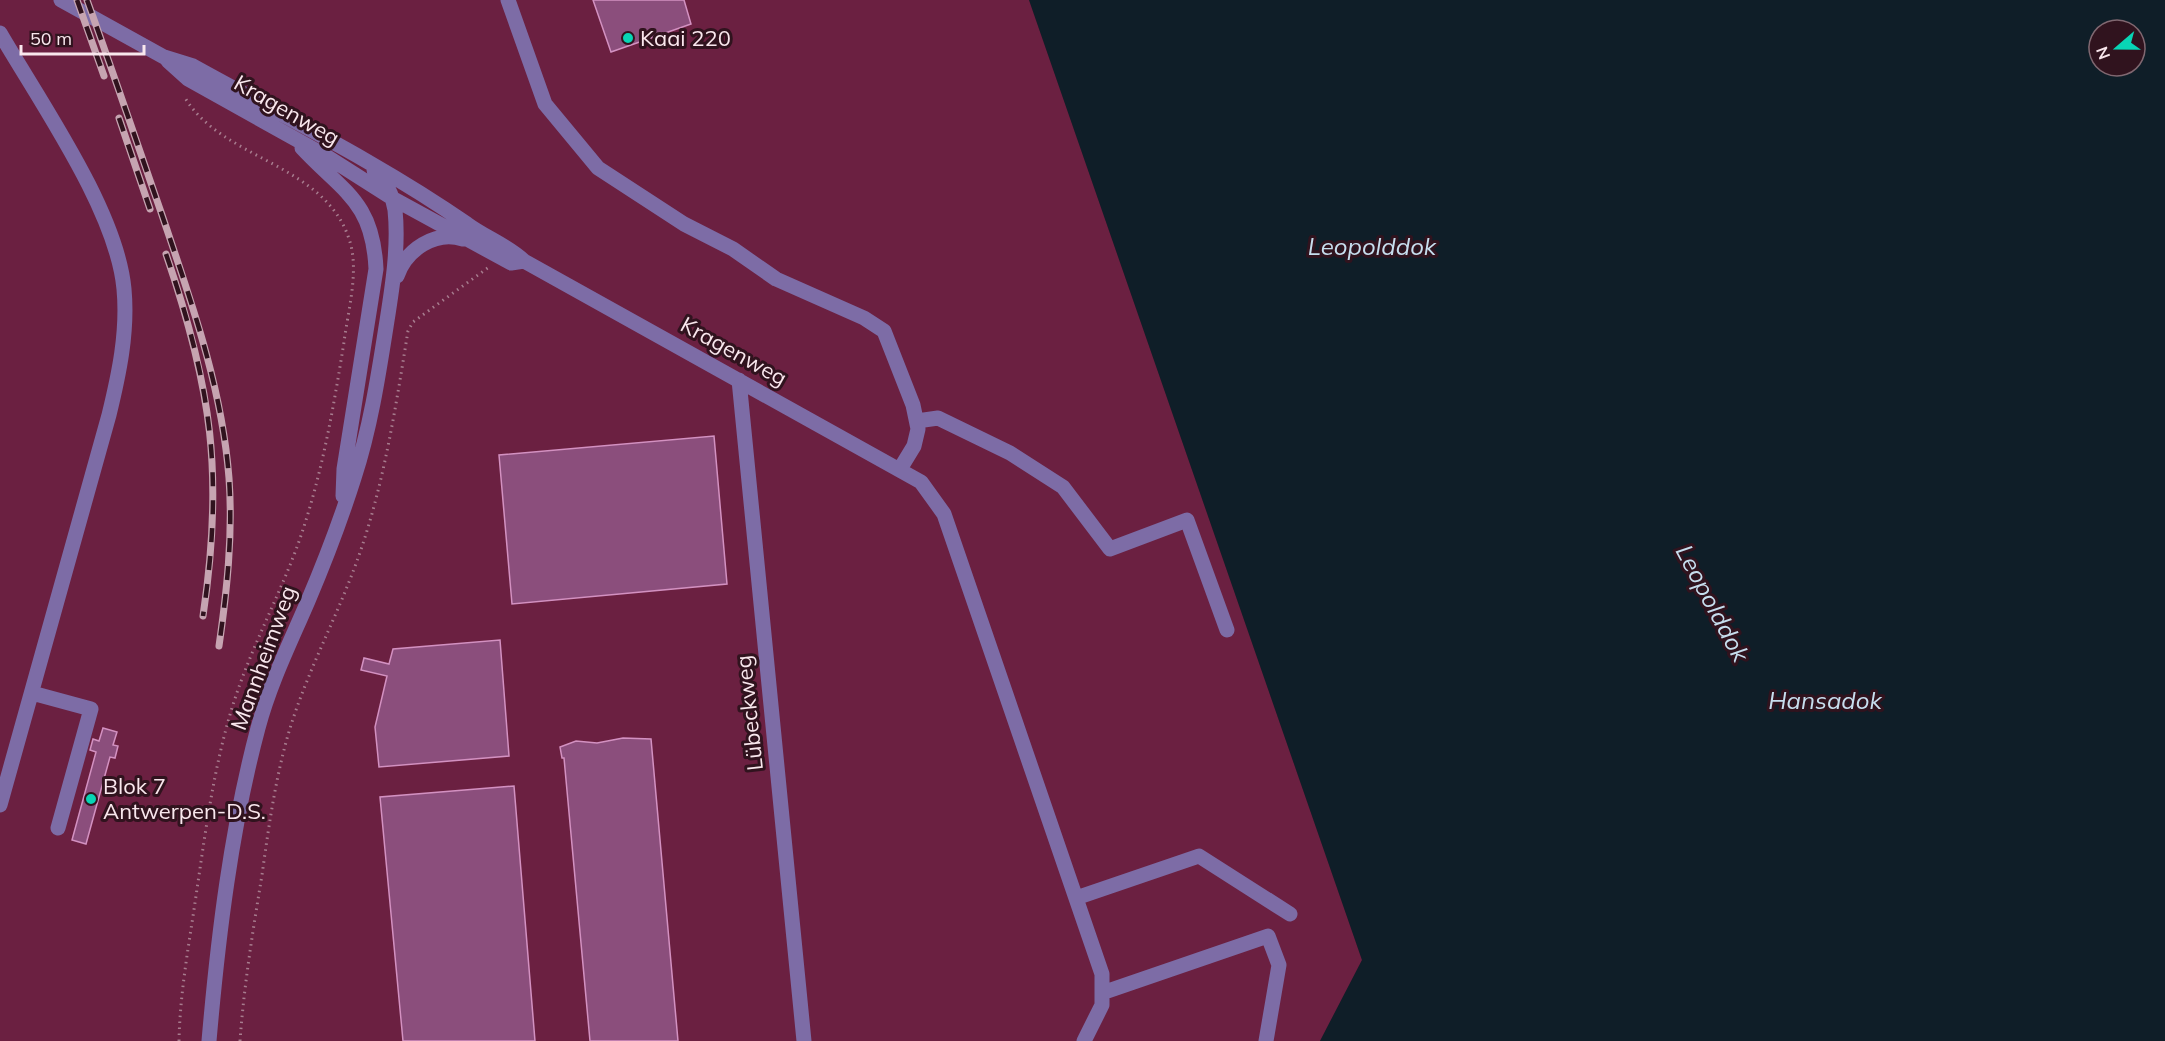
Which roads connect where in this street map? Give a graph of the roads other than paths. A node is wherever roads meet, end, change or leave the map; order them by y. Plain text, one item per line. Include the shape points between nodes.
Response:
1 (61, 0) edge
2 (508, 0) edge
3 (0, 33) edge
4 (164, 57) junction
5 (291, 137) junction
6 (366, 163) junction
7 (392, 198) junction
8 (423, 215) junction
9 (469, 226) junction
10 (395, 231) junction
11 (473, 242) junction
12 (524, 261) junction
13 (376, 269) junction
14 (392, 287) junction
15 (739, 380) junction
16 (917, 421) junction
17 (900, 469) junction
18 (342, 509) junction
19 (1227, 630) dead end
20 (32, 693) junction
21 (0, 806) edge
22 (58, 828) dead end
23 (1076, 898) junction
24 (1290, 914) dead end
25 (1102, 993) junction
26 (209, 1041) edge
27 (804, 1041) edge
28 (1084, 1041) edge
29 (1266, 1041) edge

1 - 4 street, Kragenweg
2 - 16 street via 545,104 598,168 777,279 884,332
3 - 20 street via 103,217 120,268 125,309 121,360 110,415
4 - 5 street, Kragenweg via 188,79
4 - 6 street, Kragenweg via 194,66
5 - 7 street, Kragenweg
5 - 13 street, Mannheimweg via 349,192 360,208 375,242
6 - 7 street, Kragenweg via 382,178
6 - 9 street, Kragenweg via 440,204
7 - 8 street, Kragenweg
7 - 10 street, Kragenweg
8 - 9 street
8 - 10 street via 401,224
8 - 11 street, Kragenweg
9 - 12 street, Kragenweg via 513,250
10 - 13 street, Mannheimweg
10 - 14 street, Kragenweg
11 - 12 street, Kragenweg via 511,263
11 - 14 street, Kragenweg via 442,238 416,248 401,265
12 - 15 street, Kragenweg
13 - 18 street, Mannheimweg via 344,468
14 - 18 street, Mannheimweg via 373,407
15 - 17 street, Kragenweg
15 - 27 street, Lübeckweg
16 - 17 street via 917,439
16 - 19 street via 938,418 1010,453 1063,487 1110,549 1187,520
17 - 23 street, Kragenweg via 921,482 944,514
18 - 26 street, Mannheimweg via 308,601 281,659 244,785
20 - 21 street
20 - 22 street via 91,709
23 - 24 street via 1199,856
23 - 25 street via 1102,974
25 - 28 street via 1102,1005
25 - 29 street via 1268,936 1278,965

